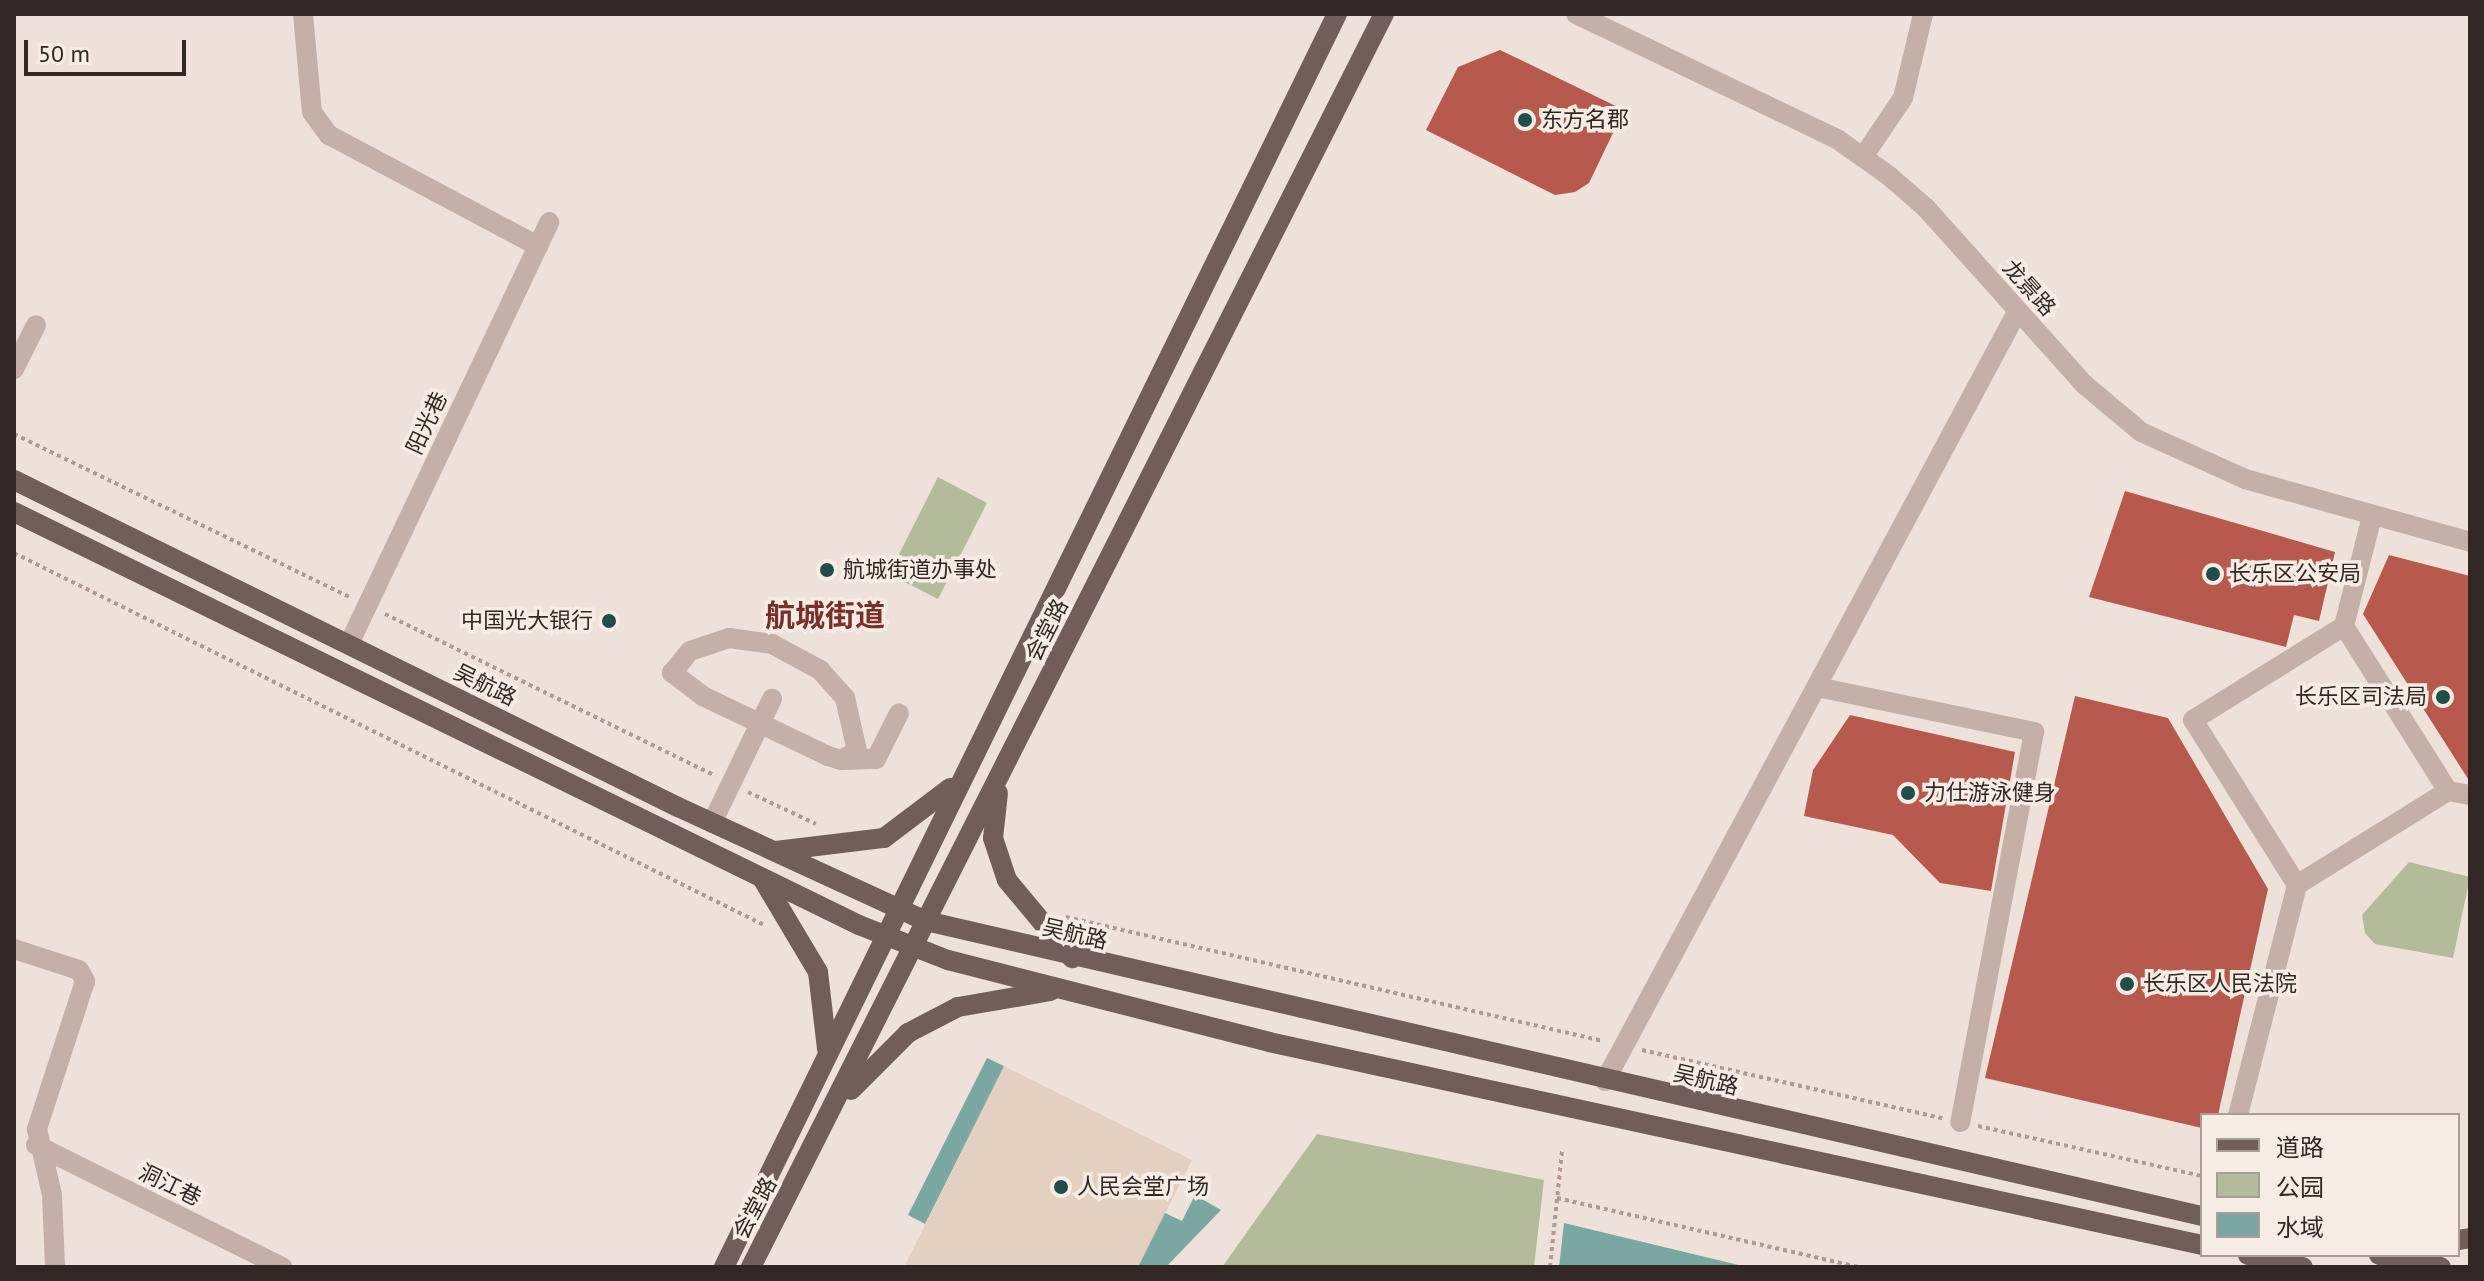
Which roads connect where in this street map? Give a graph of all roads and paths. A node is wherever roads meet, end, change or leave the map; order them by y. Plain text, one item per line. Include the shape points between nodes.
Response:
1 (303, 14) edge
2 (1337, 14) edge
3 (1384, 14) edge
4 (1576, 14) edge
5 (1923, 14) edge
6 (1863, 157) junction
7 (549, 222) dead end
8 (538, 246) junction
9 (2017, 312) junction
10 (36, 325) dead end
11 (14, 369) edge
12 (14, 434) edge
13 (14, 480) edge
14 (14, 512) edge
15 (2372, 516) junction
16 (2470, 542) edge
17 (14, 553) edge
18 (367, 606) junction
19 (2344, 626) junction
20 (349, 644) junction
21 (1817, 687) junction
22 (772, 699) dead end
23 (899, 713) dead end
24 (760, 723) junction
25 (841, 760) junction
26 (1001, 774) junction
27 (959, 780) junction
28 (731, 783) junction
29 (2448, 791) junction
30 (2470, 795) edge
31 (712, 823) junction
32 (823, 827) dead end
33 (769, 850) junction
34 (760, 875) junction
35 (2297, 885) junction
36 (899, 911) junction
37 (1055, 913) dead end
38 (926, 921) junction
39 (767, 926) dead end
40 (886, 937) junction
41 (913, 948) junction
42 (14, 949) edge
43 (1072, 958) junction
44 (1064, 990) junction
45 (1624, 1046) junction
46 (820, 1073) junction
47 (1605, 1081) junction
48 (833, 1111) junction
49 (2239, 1113) edge
50 (1960, 1122) junction
51 (36, 1145) junction
52 (1562, 1151) dead end
53 (2200, 1176) edge
54 (1557, 1198) junction
55 (2200, 1216) edge
56 (2200, 1245) edge
57 (2257, 1257) edge
58 (2389, 1257) edge
59 (55, 1267) edge
60 (282, 1267) edge
61 (724, 1267) edge
62 (751, 1267) edge
63 (1550, 1267) edge
64 (1858, 1267) edge
65 (2303, 1267) edge
66 (2441, 1267) edge

1 - 8 street via 312,112 329,135
2 - 27 main road, 会堂路
3 - 26 main road, 会堂路
4 - 6 street, 龙景路
5 - 6 street via 1903,98
6 - 9 street, 龙景路 via 1926,208
7 - 8 street, 阳光巷
8 - 18 street, 阳光巷
9 - 15 street, 龙景路 via 2141,432 2245,479
9 - 21 street
10 - 11 street
12 - 18 path
13 - 20 main road, 吴航路
14 - 34 main road
15 - 16 street, 龙景路
15 - 19 street
17 - 39 path
18 - 20 street, 阳光巷
18 - 28 path
19 - 29 street
19 - 35 street via 2193,720
20 - 31 main road, 吴航路
21 - 45 street
21 - 50 street via 2034,732
22 - 24 street
23 - 25 street via 876,759
24 - 25 street
24 - 25 street via 672,673 690,651 711,641 772,644 820,670 845,698 857,751
24 - 28 street
26 - 38 main road, 会堂路
26 - 43 main road via 993,838 999,863 1026,910
27 - 33 main road via 884,838 828,849
27 - 36 main road, 会堂路
28 - 31 street
28 - 32 path
29 - 30 street
29 - 35 street
31 - 33 main road, 吴航路
33 - 36 main road, 吴航路
34 - 40 main road
34 - 46 main road via 818,972 829,1030
35 - 49 street
36 - 38 main road, 吴航路
36 - 40 main road, 会堂路
37 - 45 path via 1085,925
38 - 41 main road, 会堂路
38 - 43 main road, 吴航路
40 - 41 main road
40 - 46 main road, 会堂路
41 - 44 main road
41 - 48 main road, 会堂路
42 - 51 street via 79,970 85,981
43 - 47 main road, 吴航路
44 - 48 main road via 984,1000 925,1024 891,1047
44 - 56 main road via 1269,1042
45 - 47 street
45 - 50 path
46 - 61 main road, 会堂路
47 - 55 main road, 吴航路
48 - 62 main road, 会堂路
50 - 53 path
51 - 59 street via 52,1195
51 - 60 street, 洞江巷
52 - 54 path
54 - 63 path
54 - 64 path
57 - 65 main road
58 - 66 main road

